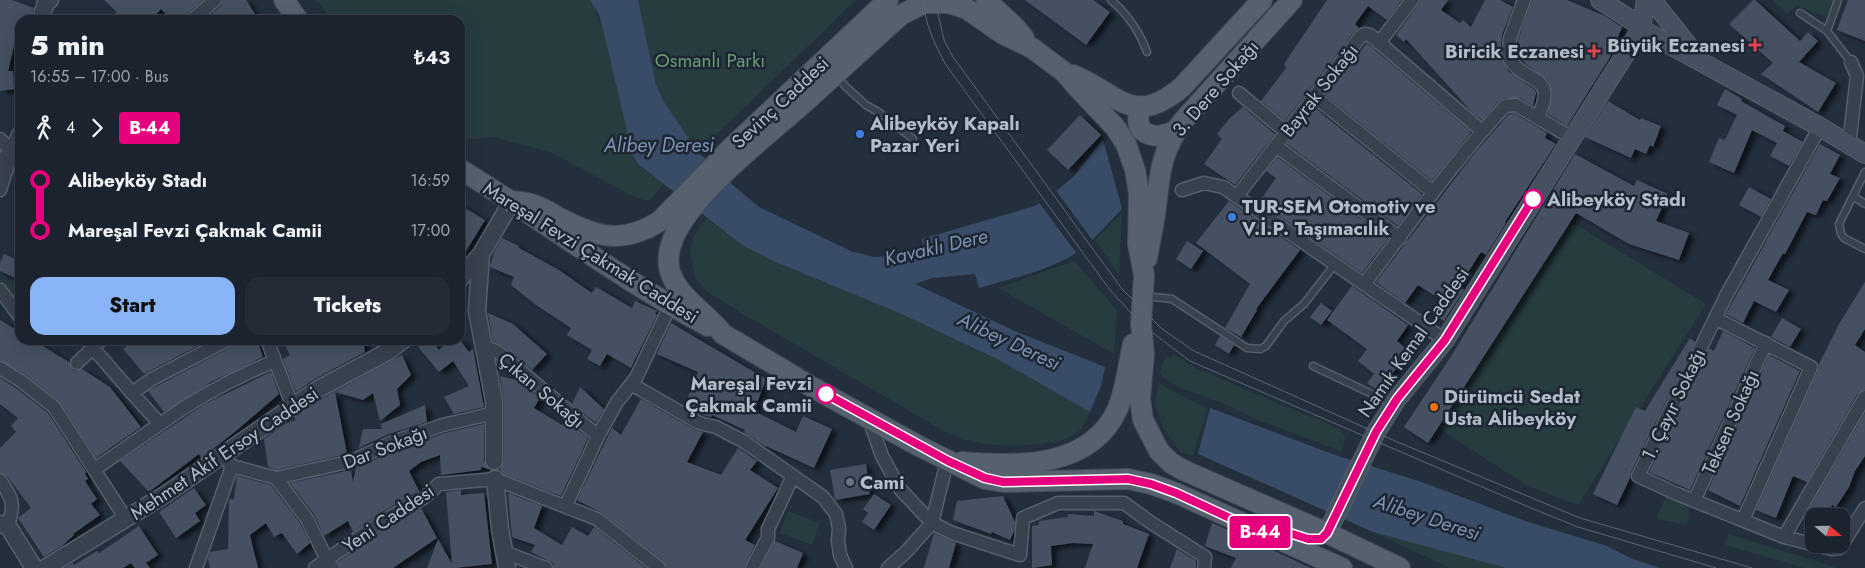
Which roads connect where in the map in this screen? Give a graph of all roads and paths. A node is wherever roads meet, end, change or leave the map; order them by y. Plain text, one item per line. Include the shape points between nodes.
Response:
1 (215, 0) edge
2 (284, 0) edge
3 (888, 0) edge
4 (986, 0) edge
5 (1111, 0) edge
6 (1262, 0) edge
7 (1292, 0) edge
8 (1412, 0) edge
9 (1524, 0) edge
10 (1600, 0) edge
11 (1646, 0) edge
12 (1652, 0) edge
13 (1838, 0) edge
14 (45, 1) edge
15 (1800, 12) dead end
16 (42, 15) edge
17 (198, 15) edge
18 (294, 15) edge
19 (1641, 29) junction
20 (1827, 31) junction
21 (1379, 43) junction
22 (1032, 48) junction
23 (1147, 52) dead end
24 (1702, 62) junction
25 (1851, 62) joint
26 (1064, 72) junction
27 (837, 74) junction
28 (1239, 93) dead end
29 (1315, 97) junction
30 (1142, 106) junction
31 (1538, 117) junction
32 (1820, 127) junction
33 (1176, 130) junction
34 (1482, 131) junction
35 (1286, 132) junction
36 (1572, 138) junction
37 (0, 139) edge
38 (913, 139) dead end
39 (1849, 145) junction
40 (15, 146) edge
41 (1276, 146) junction
42 (12, 152) junction
43 (737, 152) junction
44 (1865, 154) edge
45 (0, 166) edge
46 (465, 172) edge
47 (1865, 172) edge
48 (0, 190) edge
49 (1182, 190) dead end
50 (1433, 192) junction
51 (1237, 196) junction
52 (1853, 196) junction
53 (512, 201) junction
54 (1865, 204) edge
55 (680, 212) junction
56 (1400, 238) junction
57 (1865, 249) edge
58 (481, 254) junction
59 (1335, 264) junction
60 (465, 273) edge
61 (1144, 275) junction
62 (1364, 284) junction
63 (0, 290) edge
64 (1143, 295) junction
65 (670, 306) junction
66 (15, 311) edge
67 (1715, 318) junction
68 (1141, 324) junction
69 (723, 334) junction
70 (1445, 340) junction
71 (1766, 343) junction
72 (96, 345) edge
73 (98, 345) edge
74 (217, 345) edge
75 (269, 345) edge
76 (397, 345) edge
77 (484, 346) junction
78 (275, 361) junction
79 (77, 363) dead end
80 (1312, 366) dead end
81 (0, 368) edge
82 (631, 384) junction
83 (132, 393) junction
84 (1865, 397) edge
85 (1394, 404) junction
86 (293, 407) junction
87 (494, 413) junction
88 (868, 416) junction
89 (160, 424) junction
90 (598, 436) junction
91 (494, 460) dead end
92 (227, 461) junction
93 (948, 461) junction
94 (95, 469) junction
95 (793, 476) junction
96 (276, 478) junction
97 (496, 479) junction
98 (0, 480) edge
99 (1694, 501) junction
100 (566, 505) junction
101 (1865, 508) edge
102 (126, 519) junction
103 (1743, 520) junction
104 (932, 523) junction
105 (4, 525) edge
106 (1330, 528) junction
107 (1262, 533) junction
108 (1784, 537) junction
109 (504, 552) junction
110 (1020, 555) junction
111 (330, 564) edge
112 (34, 568) edge
113 (45, 568) edge
114 (196, 568) edge
115 (315, 568) edge
116 (507, 568) edge
117 (546, 568) edge
118 (659, 568) edge
119 (752, 568) edge
120 (846, 568) edge
121 (888, 568) edge
122 (1021, 568) edge
123 (1204, 568) edge
124 (1342, 568) edge
125 (1400, 568) edge

1 - 17 street
2 - 18 main road
3 - 43 main road, Sevinç Caddesi
4 - 22 main road
5 - 23 lane via 1134,23
6 - 30 main road via 1182,87 1168,99
7 - 33 main road, 3. Dere Sokağı
8 - 21 street
9 - 31 street via 1510,38 1508,56 1516,67 1542,84 1546,95
10 - 19 main road
11 - 19 main road, Namık Kemal Caddesi
12 - 24 main road
13 - 20 lane
14 - 16 street
15 - 20 lane
19 - 24 main road
19 - 36 main road, Namık Kemal Caddesi
20 - 25 lane
21 - 29 street, Bayrak Sokağı via 1370,35 1360,37
21 - 34 street, Bayrak Sokağı
22 - 26 main road
22 - 27 main road, Sevinç Caddesi via 1003,34 962,7 949,3 924,3 901,15
24 - 32 main road
25 - 39 street via 1857,76
26 - 30 main road via 1119,102
26 - 61 main road via 1115,126 1126,144 1139,193 1138,244
27 - 38 lane via 866,105 880,112
27 - 43 main road, Sevinç Caddesi
28 - 35 street
29 - 35 street, Bayrak Sokağı
29 - 50 street
30 - 33 main road via 1138,120 1145,133 1158,137
31 - 34 street via 1516,105 1504,106
31 - 36 street
32 - 39 main road
32 - 67 street, 1. Çayır Sokağı
33 - 61 main road, 3. Dere Sokağı via 1160,168
34 - 50 street
35 - 41 street, Bayrak Sokağı
36 - 70 main road, Namık Kemal Caddesi
37 - 42 street
39 - 44 main road
40 - 42 street
41 - 51 street, Bayrak Sokağı
41 - 56 street
42 - 45 street
42 - 48 street
43 - 55 main road via 698,201
46 - 53 main road, Mareşal Fevzi Çakmak Caddesi
47 - 52 lane
49 - 51 street via 1204,183 1223,187
50 - 56 street
51 - 59 street
52 - 54 lane
52 - 57 lane via 1840,230 1844,238
53 - 55 main road via 530,203 586,230 613,237 646,230
53 - 58 street
53 - 65 main road, Mareşal Fevzi Çakmak Caddesi
55 - 69 main road via 669,254 674,281 682,294
56 - 62 street
58 - 60 street
58 - 77 street via 477,311
59 - 62 street
59 - 64 lane via 1304,304 1284,321 1260,350 1247,348 1172,299
61 - 64 main road
62 - 70 street
63 - 66 street
64 - 68 main road
65 - 69 main road, Mareşal Fevzi Çakmak Caddesi
65 - 82 street
67 - 71 street
67 - 99 street, 1. Çayır Sokağı via 1638,476
68 - 93 main road via 1117,410 1108,425 1089,444 1061,457 1019,465
68 - 106 main road via 1144,354 1140,399 1143,420 1159,451 1183,470
69 - 88 main road
70 - 85 main road, Namık Kemal Caddesi
71 - 99 street, Teksen Sokağı
71 - 103 street via 1811,368
72 - 79 street
73 - 83 street
74 - 83 street
75 - 78 street
76 - 86 street, Mehmet Akif Ersoy Caddesi via 318,389
77 - 87 street
77 - 90 street, Çıkan Sokağı via 498,352
78 - 86 street
78 - 89 street via 238,376 189,403
80 - 85 lane
81 - 94 street via 54,407
82 - 90 street
82 - 95 street via 699,423 716,426 743,440
83 - 89 street
84 - 108 street
85 - 106 main road, Namık Kemal Caddesi via 1372,440
86 - 92 street, Mehmet Akif Ersoy Caddesi
87 - 91 street
87 - 96 street, Dar Sokağı via 392,442 352,461
88 - 93 main road
88 - 104 street via 882,456 900,489
89 - 94 street
90 - 100 street
92 - 96 street
92 - 102 street, Mehmet Akif Ersoy Caddesi
92 - 114 street
93 - 104 street
93 - 107 main road via 985,478 1003,482 1128,479 1151,484
94 - 102 street
95 - 119 street
95 - 120 street via 832,507 839,528 840,555
96 - 111 street via 307,519
97 - 100 street
97 - 109 street
97 - 111 street, Yeni Caddesi via 440,484 425,497 381,522
98 - 105 street via 12,498 12,513
99 - 103 street, 1. Çayır Sokağı
100 - 118 street via 597,519
101 - 108 street, 1. Çayır Sokağı via 1840,548 1832,549
102 - 113 street, Mehmet Akif Ersoy Caddesi
103 - 108 street, 1. Çayır Sokağı
104 - 110 street via 952,533
104 - 121 street
105 - 112 street
106 - 107 main road via 1321,539 1315,540 1280,530
106 - 125 main road
107 - 124 main road
109 - 116 street
109 - 117 street
110 - 122 street
110 - 123 street via 1023,518 1058,502 1124,503 1205,557
111 - 115 street, Yeni Caddesi

